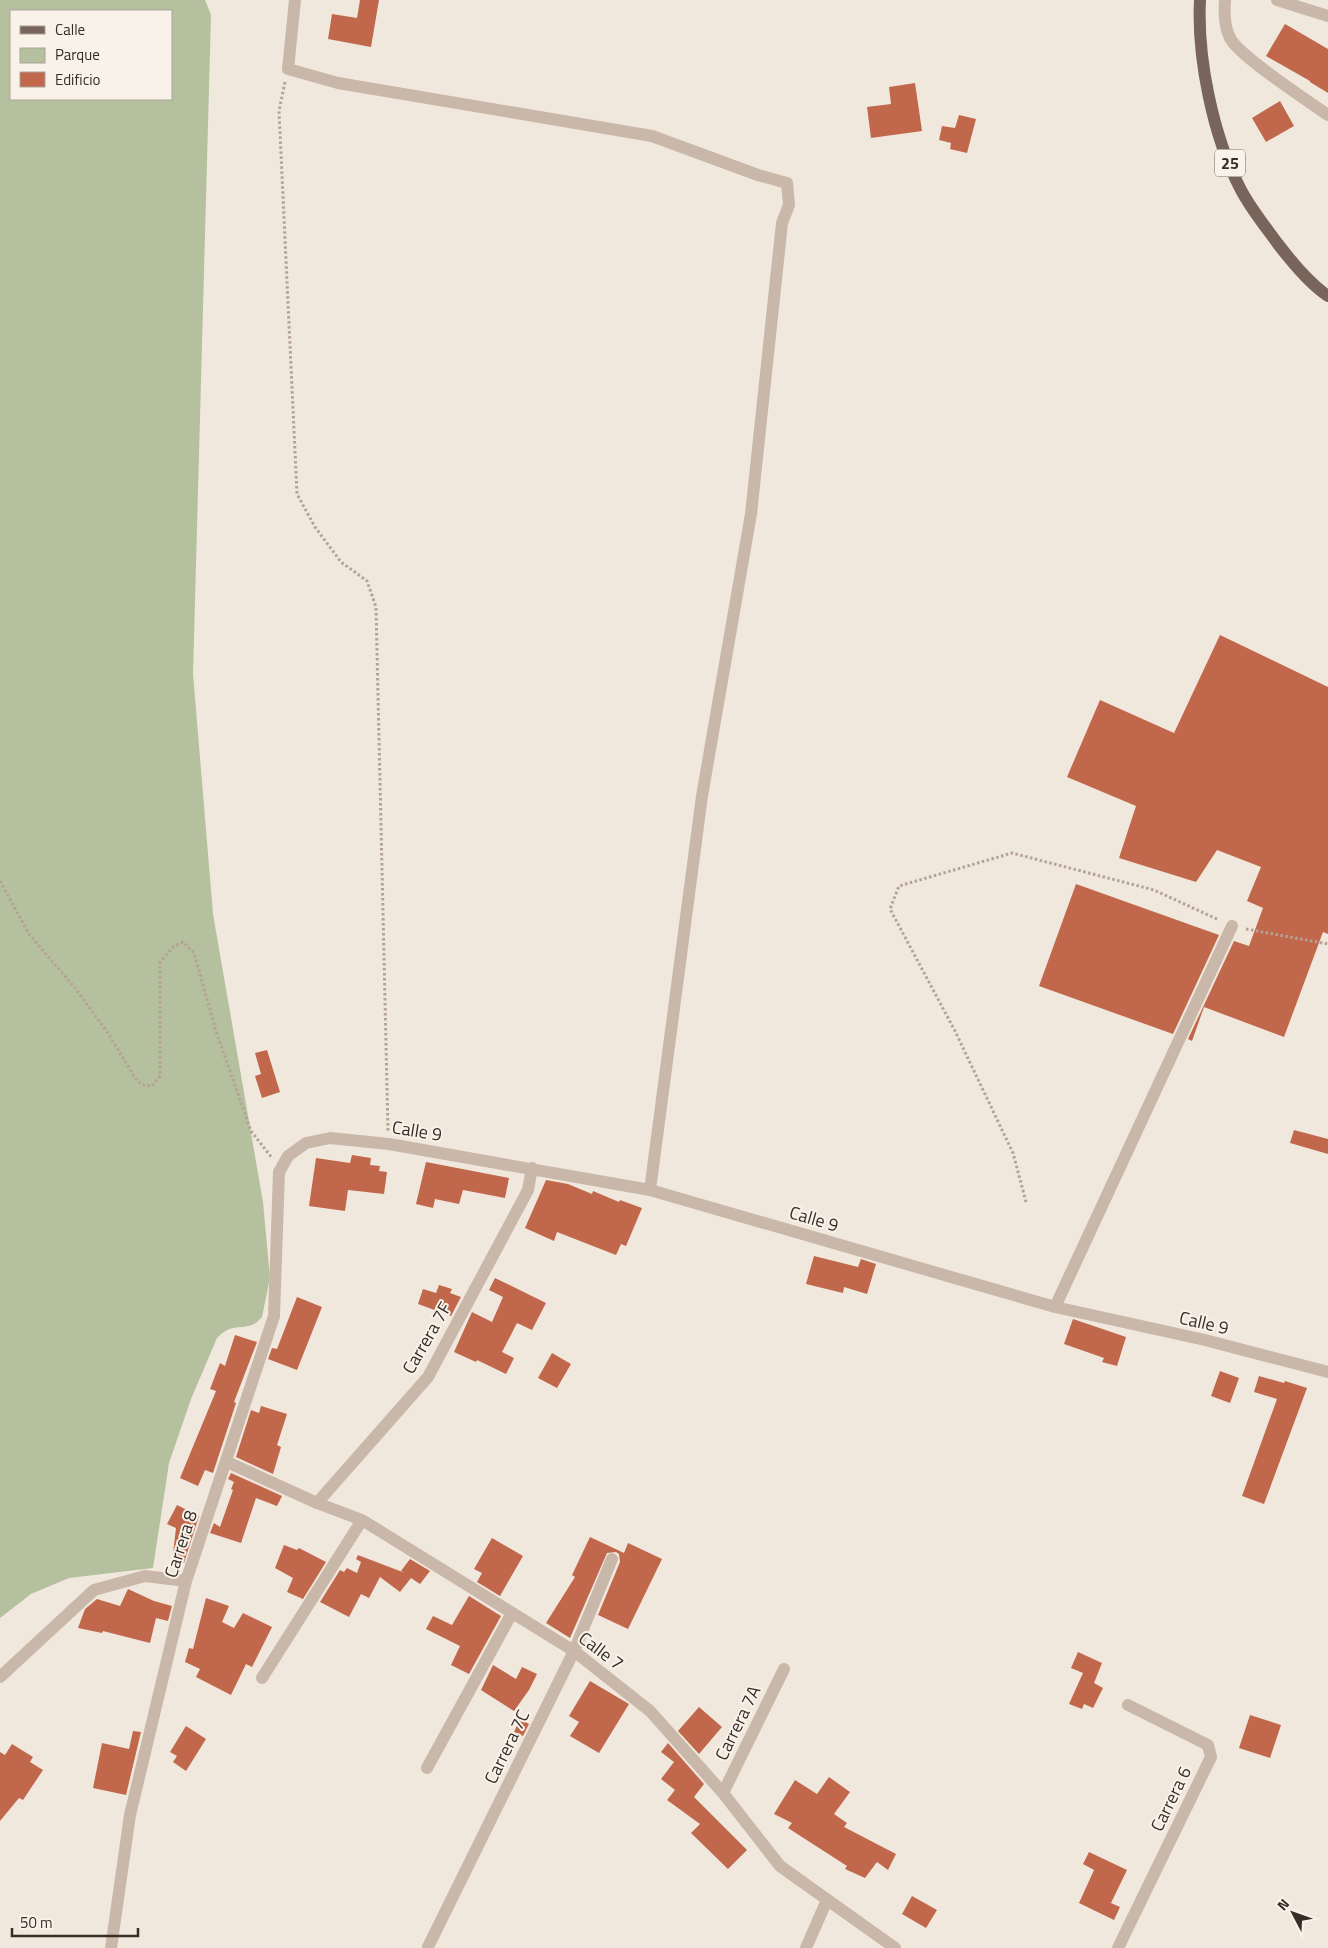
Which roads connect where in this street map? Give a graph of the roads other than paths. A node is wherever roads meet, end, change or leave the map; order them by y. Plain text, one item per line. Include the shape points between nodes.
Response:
1 (295, 0) edge
2 (1200, 0) edge
3 (1225, 0) edge
4 (1277, 0) edge
5 (1328, 16) edge
6 (1328, 115) edge
7 (1328, 296) edge
8 (1232, 926) road end
9 (288, 1156) joint
10 (532, 1168) junction
11 (650, 1190) junction
12 (1055, 1307) junction
13 (1328, 1372) edge
14 (227, 1462) junction
15 (317, 1502) junction
16 (362, 1520) junction
17 (612, 1559) dead end
18 (186, 1580) junction
19 (512, 1613) junction
20 (574, 1651) junction
21 (784, 1669) dead end
22 (0, 1677) edge
23 (262, 1678) dead end
24 (1128, 1705) dead end
25 (427, 1768) dead end
26 (723, 1793) junction
27 (827, 1900) junction
28 (428, 1947) edge
29 (111, 1948) edge
30 (806, 1948) edge
31 (895, 1948) edge
32 (1118, 1948) edge

1 - 11 street via 288,69 338,83 652,136 758,175 787,182 789,205 782,223 751,514 702,796
2 - 7 main road, 25 via 1205,74 1220,139 1236,180 1289,259
3 - 6 street via 1223,16 1230,39 1245,55
4 - 5 street
8 - 12 street
9 - 10 street, Calle 9 via 306,1143 330,1138 388,1144
9 - 14 street, Carrera 8 via 279,1172 274,1316
10 - 11 street, Calle 9
10 - 15 street, Carrera 7F via 528,1190 428,1377
11 - 12 street, Calle 9
12 - 13 street, Calle 9 via 1205,1340
14 - 15 street, Calle 7
14 - 18 street, Carrera 8
15 - 16 street, Calle 7
16 - 19 street, Calle 7
16 - 23 street
17 - 20 street, Carrera 7C
18 - 22 street via 145,1576 94,1590
18 - 29 street, Carrera 8 via 130,1815
19 - 20 street, Calle 7
19 - 25 street
20 - 26 street, Calle 7 via 650,1711
20 - 28 street, Carrera 7C
21 - 26 street, Carrera 7A
24 - 32 street, Carrera 6 via 1208,1745 1211,1757
26 - 27 street, Calle 7 via 780,1866
27 - 30 street
27 - 31 street, Calle 7

